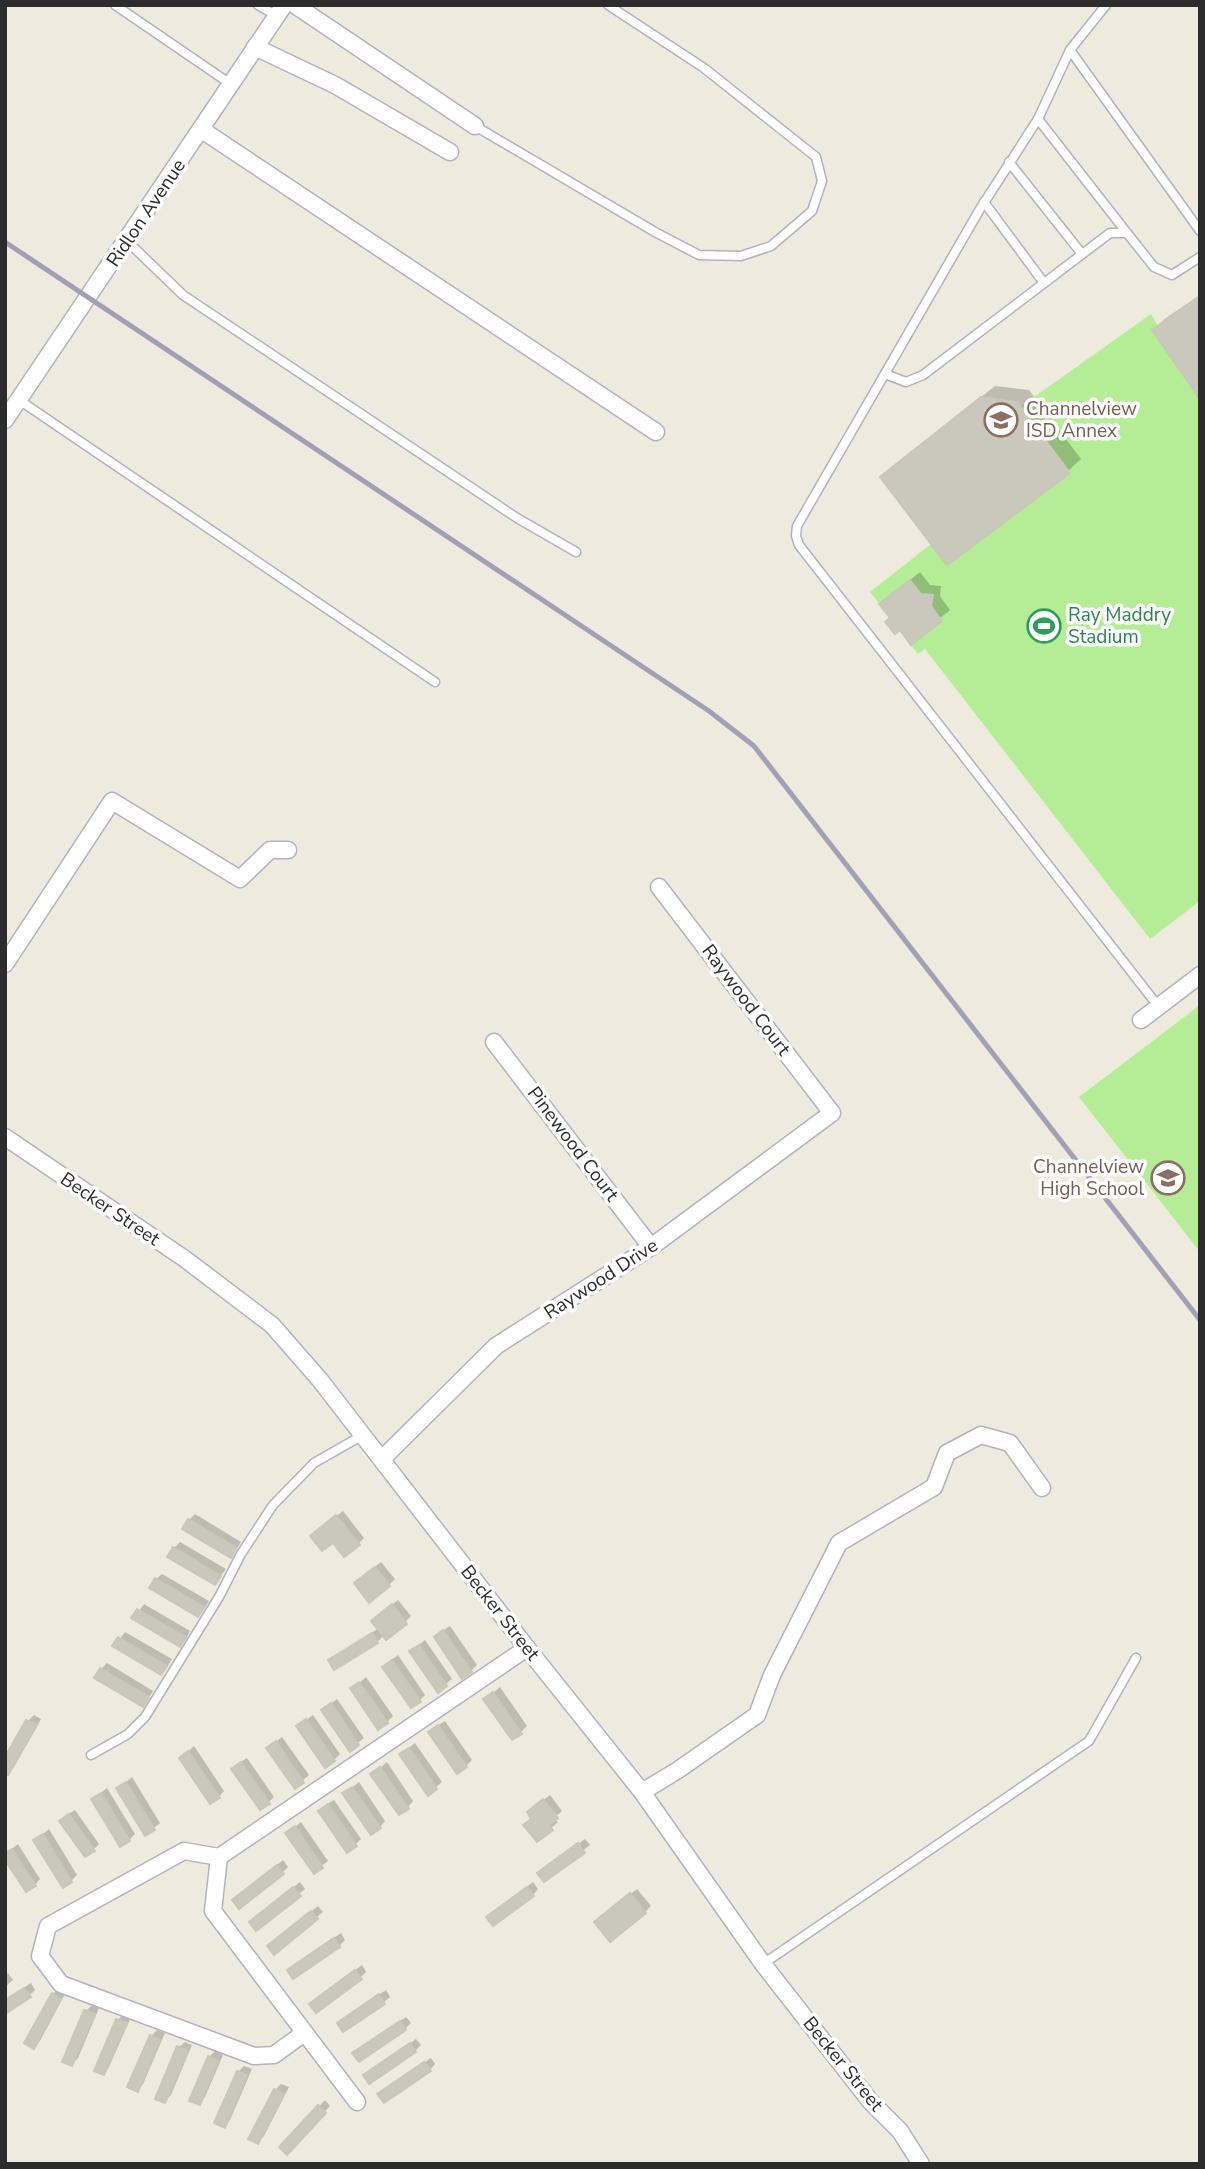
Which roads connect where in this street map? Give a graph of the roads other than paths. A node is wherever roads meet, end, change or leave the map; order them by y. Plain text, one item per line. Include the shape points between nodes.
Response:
1 (115, 5) edge
2 (258, 5) edge
3 (295, 5) edge
4 (608, 5) edge
5 (1106, 5) edge
6 (280, 11) edge
7 (255, 47) junction
8 (1070, 50) junction
9 (232, 85) junction
10 (1038, 119) junction
11 (475, 126) joint
12 (202, 130) junction
13 (450, 152) dead end
14 (1009, 162) junction
15 (984, 202) junction
16 (1200, 231) edge
17 (1127, 233) junction
18 (127, 241) junction
19 (1082, 254) junction
20 (1200, 257) edge
21 (1044, 283) junction
22 (885, 374) junction
23 (12, 396) edge
24 (5, 420) edge
25 (656, 432) dead end
26 (576, 552) dead end
27 (435, 682) dead end
28 (288, 850) dead end
29 (659, 887) dead end
30 (5, 964) edge
31 (1200, 975) edge
32 (1158, 1006) junction
33 (1141, 1020) dead end
34 (494, 1042) dead end
35 (832, 1113) joint
36 (5, 1137) edge
37 (652, 1247) junction
38 (363, 1435) junction
39 (382, 1459) junction
40 (1042, 1488) dead end
41 (527, 1648) junction
42 (1136, 1658) dead end
43 (91, 1755) dead end
44 (642, 1792) junction
45 (219, 1857) junction
46 (763, 1964) junction
47 (304, 2033) junction
48 (357, 2102) dead end
49 (921, 2164) edge

1 - 9 lane
2 - 6 lane
3 - 11 street
4 - 11 lane via 704,68 816,157 822,181 811,211 771,246 741,256 699,255
5 - 8 lane
6 - 7 street, Ridlon Avenue
7 - 9 street, Ridlon Avenue
7 - 13 street via 335,85
8 - 10 lane
8 - 16 lane
9 - 12 street, Ridlon Avenue
10 - 14 lane
10 - 17 lane
12 - 18 street, Ridlon Avenue
12 - 25 street
14 - 15 lane
14 - 19 lane
15 - 21 lane
15 - 22 lane
17 - 19 lane via 1110,233
17 - 20 lane via 1154,267 1172,275
18 - 23 street, Ridlon Avenue
18 - 26 lane via 183,295 517,518
19 - 21 lane
21 - 22 lane via 923,375 906,382
22 - 32 lane via 797,526 799,545
23 - 24 street, Ridlon Avenue
23 - 27 lane
28 - 30 street via 270,850 240,879 112,802
29 - 35 street, Raywood Court
31 - 32 street
32 - 33 street
34 - 37 street, Pinewood Court
35 - 37 street, Raywood Drive
36 - 38 street, Becker Street via 185,1259 272,1325
37 - 39 street, Raywood Drive via 496,1346
38 - 39 street, Becker Street
38 - 43 lane via 314,1464 273,1505 145,1717 128,1734
39 - 41 street, Becker Street
40 - 44 street via 1010,1443 982,1435 947,1453 934,1487 839,1543 772,1675 757,1715
41 - 44 street, Becker Street
41 - 45 street
42 - 46 lane via 1089,1741
44 - 46 street, Becker Street
45 - 47 street via 213,1911
45 - 47 street via 184,1851 82,1907 48,1926 40,1956 61,1984 254,2056 274,2055
46 - 49 street, Becker Street via 870,2101 900,2131
47 - 48 street

